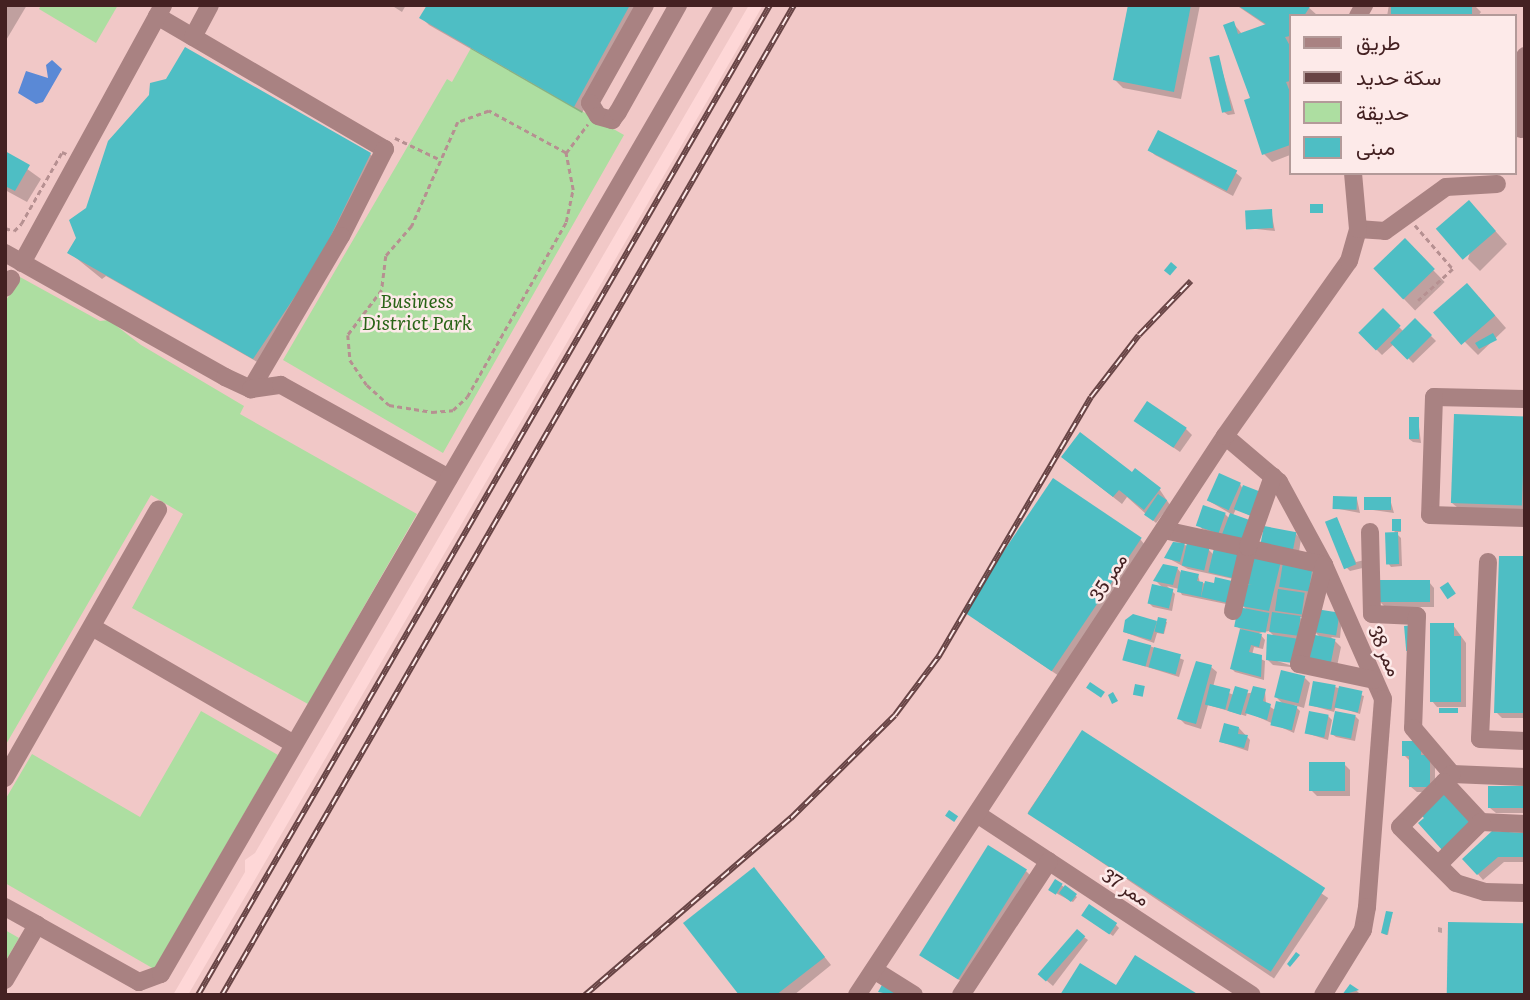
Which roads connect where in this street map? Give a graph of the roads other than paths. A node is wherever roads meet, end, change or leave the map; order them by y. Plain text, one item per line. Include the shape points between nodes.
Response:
1 (210, 5) edge
2 (645, 5) edge
3 (678, 5) edge
4 (724, 5) edge
5 (160, 11) edge
6 (193, 37) junction
7 (1525, 56) edge
8 (1520, 129) edge
9 (1353, 175) edge
10 (1497, 184) dead end
11 (1358, 229) junction
12 (5, 253) edge
13 (22, 263) junction
14 (251, 389) junction
15 (1525, 399) edge
16 (1225, 436) junction
17 (1273, 476) junction
18 (449, 478) junction
19 (158, 510) dead end
20 (1525, 518) edge
21 (1164, 530) junction
22 (1370, 532) dead end
23 (1248, 547) junction
24 (1488, 562) dead end
25 (1324, 565) junction
26 (1233, 611) dead end
27 (92, 626) junction
28 (1374, 680) junction
29 (1525, 741) edge
30 (292, 743) junction
31 (1525, 777) edge
32 (5, 778) edge
33 (1448, 778) junction
34 (977, 814) junction
35 (1481, 822) junction
36 (1525, 824) edge
37 (1049, 861) junction
38 (1438, 865) junction
39 (1525, 893) edge
40 (5, 907) edge
41 (37, 925) junction
42 (874, 970) junction
43 (5, 980) edge
44 (857, 995) edge
45 (914, 995) edge
46 (961, 995) edge
47 (1252, 995) edge
48 (1323, 995) edge

1 - 6 street
2 - 3 street via 590,103 596,113 612,120
4 - 18 street
5 - 6 street
5 - 13 street
6 - 14 street via 384,149 341,236
7 - 8 street
9 - 11 street, ممر 35
10 - 11 street via 1446,187 1385,231
11 - 16 street, ممر 35 via 1349,261
12 - 13 street
13 - 14 street
14 - 18 street via 281,385
15 - 20 street via 1434,397 1430,515
16 - 17 street, ممر 38
16 - 21 street, ممر 35
17 - 23 street
17 - 25 street, ممر 38
18 - 30 street
19 - 27 street
21 - 23 street
21 - 34 street, ممر 35
22 - 33 street via 1372,614 1417,616 1413,728
23 - 25 street
23 - 26 street
24 - 29 street via 1480,739
25 - 28 street, ممر 38
25 - 28 street via 1299,664
27 - 30 street
27 - 32 street
28 - 48 street, ممر 38 via 1383,699 1367,907 1363,930
30 - 41 street via 161,974 139,982
31 - 33 street
33 - 35 street
33 - 38 street via 1401,827
34 - 37 street, ممر 37
34 - 42 street, ممر 35
35 - 36 street
35 - 38 street
37 - 46 street
37 - 47 street, ممر 37
38 - 39 street via 1456,883 1474,890
40 - 41 street
41 - 43 street
42 - 44 street, ممر 35
42 - 45 street

